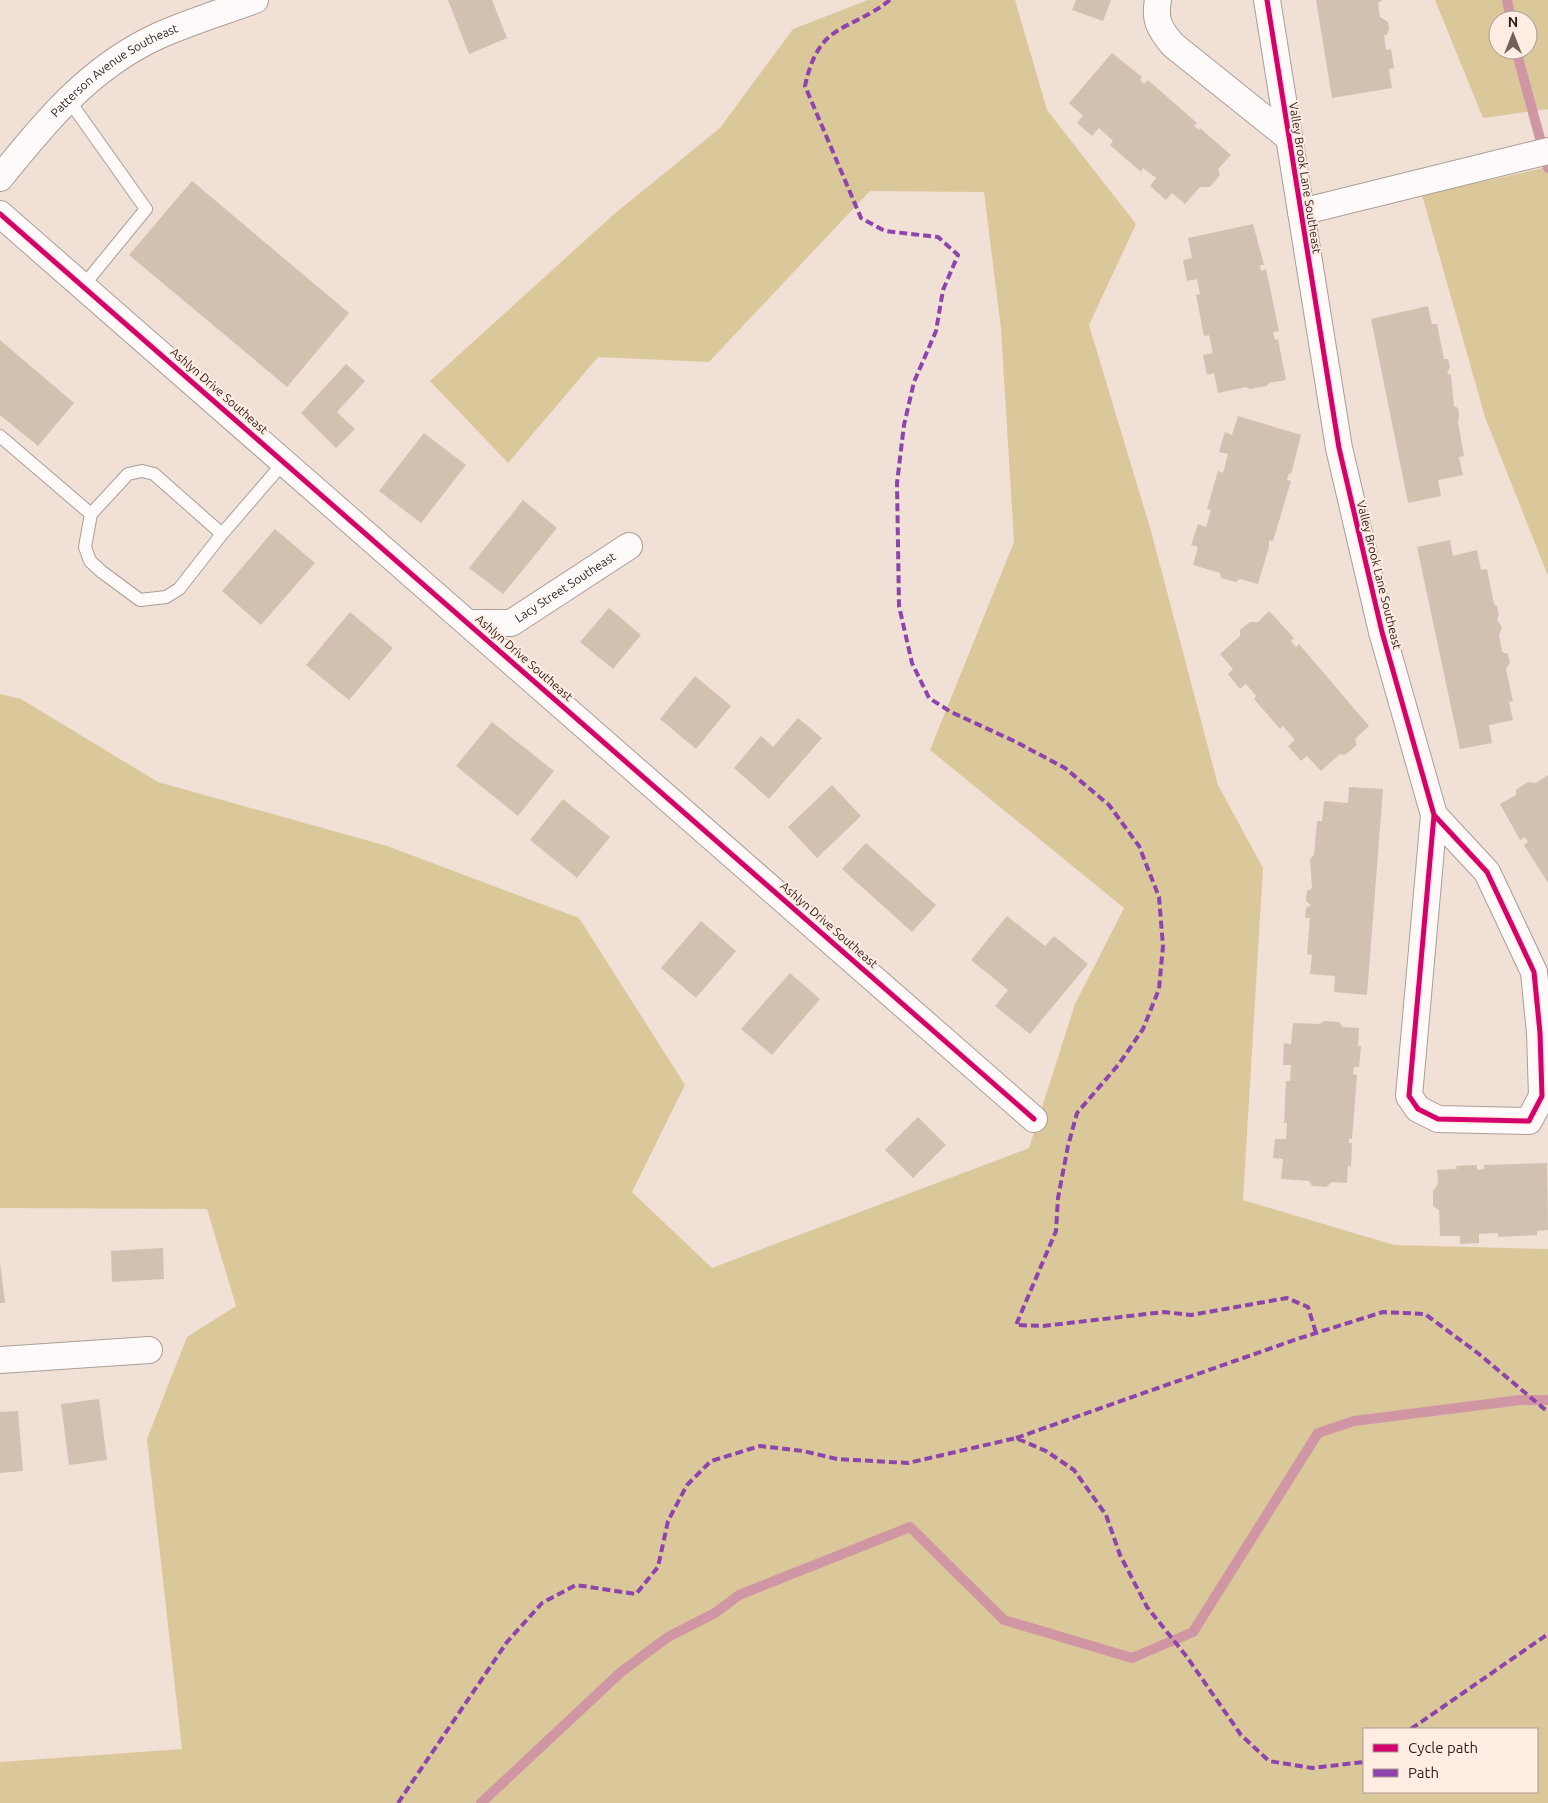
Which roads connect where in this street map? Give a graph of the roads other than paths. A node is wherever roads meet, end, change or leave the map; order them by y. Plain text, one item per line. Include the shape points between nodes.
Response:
1 (255, 0) edge
2 (1158, 0) edge
3 (1267, 0) edge
4 (68, 99) junction
5 (1289, 138) junction
6 (1548, 151) edge
7 (0, 178) edge
8 (1301, 212) junction
9 (0, 214) edge
10 (83, 286) junction
11 (0, 436) edge
12 (284, 462) junction
13 (91, 514) junction
14 (222, 534) junction
15 (629, 546) dead end
16 (470, 624) junction
17 (1434, 815) junction
18 (1034, 1118) dead end
19 (149, 1350) dead end
20 (0, 1360) edge

1 - 4 street, Patterson Avenue Southeast via 157,36 96,74
2 - 5 street via 1155,15 1161,30 1173,45
3 - 5 street, Valley Brook Lane Southeast
4 - 7 street, Patterson Avenue Southeast via 49,117
4 - 10 lane via 146,209
5 - 8 street, Valley Brook Lane Southeast
6 - 8 street, Valley Brook Lane Southeast
8 - 17 street, Valley Brook Lane Southeast via 1339,448 1382,632
9 - 10 street, Ashlyn Drive Southeast
10 - 12 street, Ashlyn Drive Southeast
11 - 13 lane
12 - 14 lane
12 - 16 street, Ashlyn Drive Southeast
13 - 14 lane via 128,474 142,471 154,474
13 - 14 lane via 86,547 90,561 140,600 166,597 179,588
15 - 16 street, Lacy Street Southeast via 510,623
16 - 18 street, Ashlyn Drive Southeast
17 - 17 street, Valley Brook Lane Southeast via 1487,872 1534,972 1542,1096 1529,1121 1438,1118 1418,1109 1409,1096
19 - 20 street

